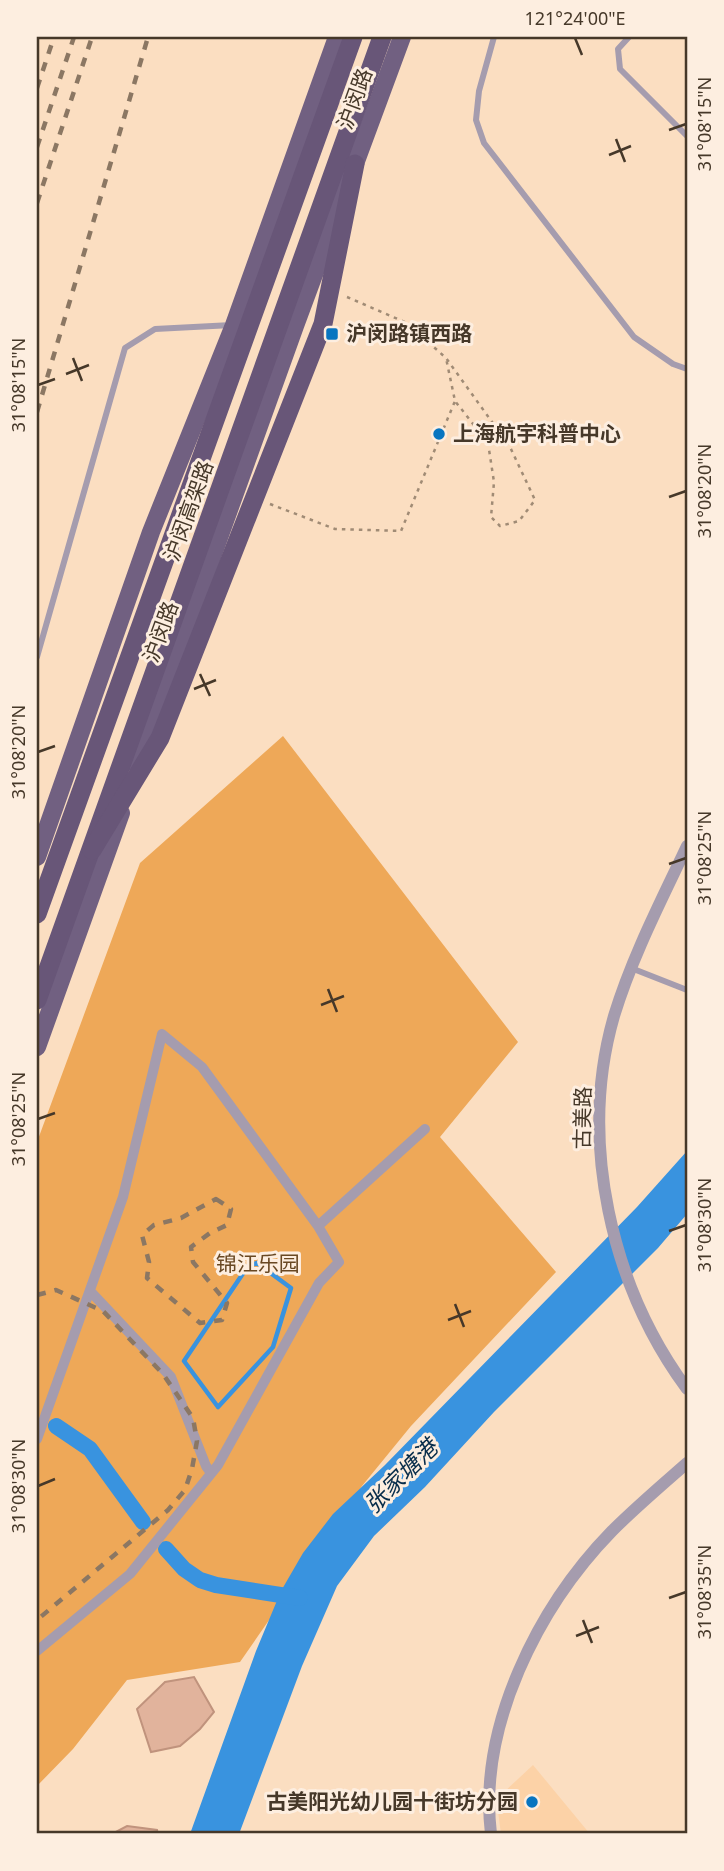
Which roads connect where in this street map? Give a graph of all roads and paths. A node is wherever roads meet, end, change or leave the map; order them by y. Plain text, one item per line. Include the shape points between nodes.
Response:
1 (337, 37) edge
2 (353, 37) edge
3 (382, 37) edge
4 (402, 37) edge
5 (494, 37) edge
6 (629, 37) edge
7 (687, 136) edge
8 (355, 164) junction
9 (348, 297) dead end
10 (234, 325) junction
11 (446, 358) junction
12 (687, 369) edge
13 (455, 401) junction
14 (236, 492) junction
15 (37, 657) edge
16 (687, 846) edge
17 (92, 850) junction
18 (37, 857) edge
19 (37, 914) edge
20 (631, 968) junction
21 (687, 990) edge
22 (37, 1000) edge
23 (37, 1046) edge
24 (425, 1129) dead end
25 (318, 1226) junction
26 (90, 1291) junction
27 (687, 1389) edge
28 (37, 1439) edge
29 (687, 1463) edge
30 (211, 1473) junction
31 (37, 1651) edge
32 (491, 1834) edge

1 - 10 main road, 沪闵路
2 - 19 highway, 沪闵高架路
3 - 17 highway, 沪闵高架路, bridge
4 - 8 main road, 沪闵路
5 - 12 lane via 476,120 484,143 635,337
6 - 7 lane via 618,49 620,69
8 - 14 main road, 沪闵路
8 - 17 highway, bridge via 323,324 160,738
9 - 11 path via 407,323
10 - 15 lane via 155,328 125,348
10 - 18 main road, 沪闵路 via 151,532
11 - 13 path
11 - 13 path via 510,447 535,500 519,522 500,526 491,517 494,482 488,443
13 - 14 path via 401,531 335,529
14 - 23 main road, 沪闵路
16 - 20 street, 古美路
17 - 22 highway, 沪闵高架路
20 - 21 lane
20 - 27 street, 古美路 via 604,1066 600,1151 609,1213 634,1292 664,1356
24 - 25 street
25 - 26 street via 202,1067 162,1034 122,1197
25 - 30 street via 339,1262 319,1283
26 - 28 street
26 - 30 street via 171,1377
29 - 32 street via 590,1557 532,1641 501,1724 491,1774
30 - 31 street via 130,1574

